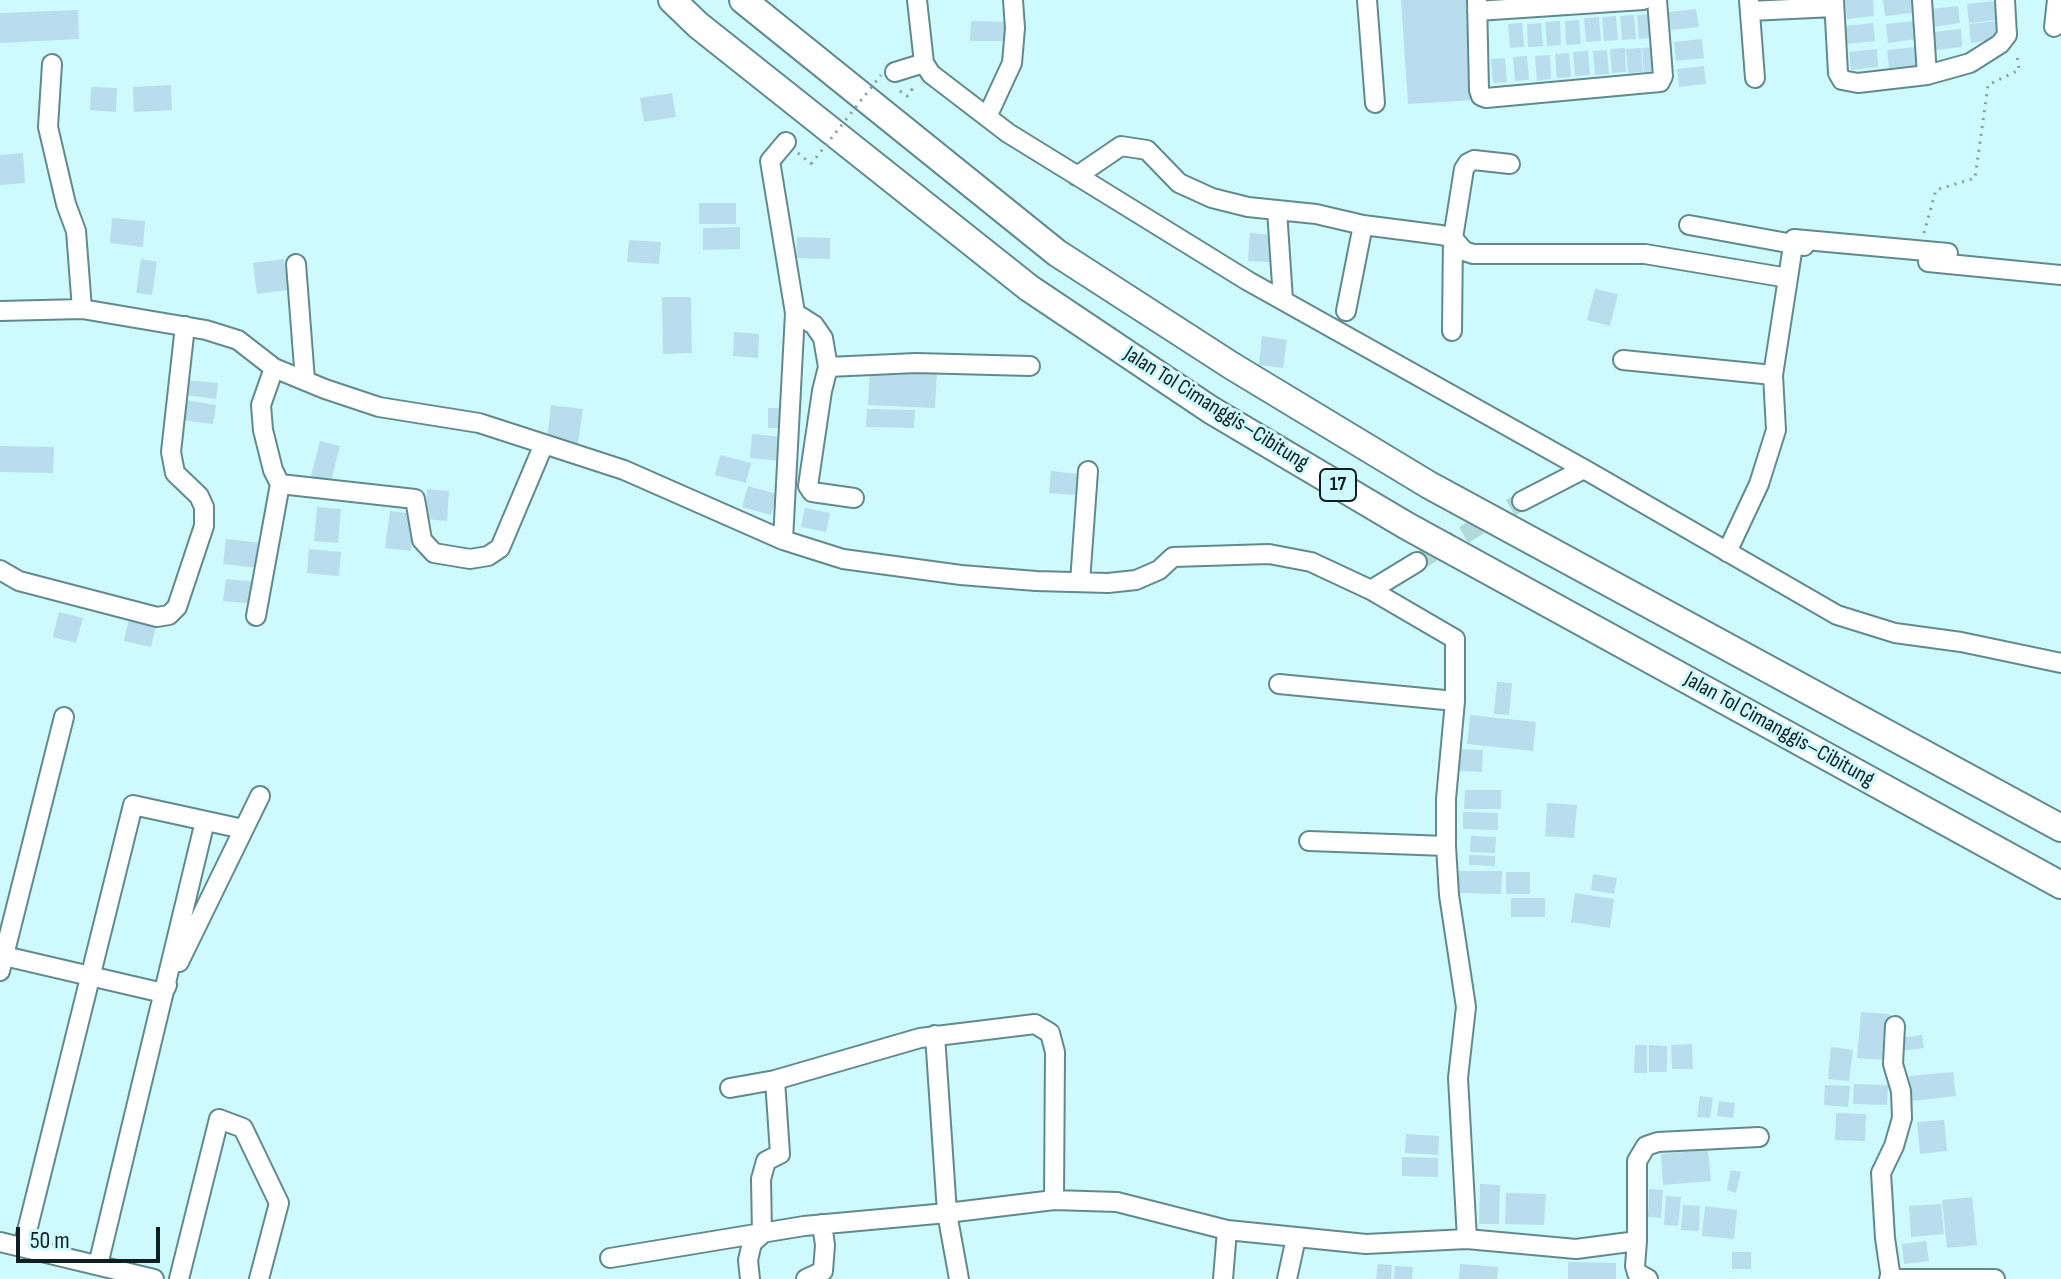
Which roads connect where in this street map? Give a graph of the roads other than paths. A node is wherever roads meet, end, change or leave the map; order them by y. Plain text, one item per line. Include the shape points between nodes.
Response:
1 (672, 0) edge
2 (743, 0) edge
3 (917, 0) edge
4 (1013, 0) edge
5 (1367, 0) edge
6 (1643, 0) edge
7 (1657, 0) edge
8 (1922, 0) edge
9 (2005, 0) edge
10 (2057, 0) edge
11 (1834, 3) edge
12 (1477, 5) edge
13 (1749, 6) edge
14 (2054, 27) dead end
15 (924, 63) junction
16 (52, 64) dead end
17 (888, 74) road end
18 (1927, 75) junction
19 (1755, 78) dead end
20 (1375, 103) dead end
21 (987, 117) junction
22 (786, 142) dead end
23 (1510, 164) dead end
24 (1077, 176) junction
25 (1277, 210) junction
26 (1363, 225) junction
27 (1453, 238) junction
28 (1794, 239) junction
29 (1948, 253) dead end
30 (296, 264) dead end
31 (2061, 275) edge
32 (1788, 278) junction
33 (1283, 300) junction
34 (82, 309) junction
35 (0, 311) edge
36 (1346, 311) dead end
37 (795, 313) junction
38 (185, 326) junction
39 (1452, 331) dead end
40 (1623, 360) dead end
41 (1030, 366) dead end
42 (828, 367) junction
43 (274, 368) junction
44 (1773, 375) junction
45 (305, 380) junction
46 (544, 444) junction
47 (1584, 469) junction
48 (1088, 471) dead end
49 (280, 484) junction
50 (854, 498) dead end
51 (1522, 501) tunnel mouth
52 (783, 540) junction
53 (1727, 552) junction
54 (1417, 562) tunnel mouth
55 (0, 570) edge
56 (1080, 582) junction
57 (1371, 590) junction
58 (256, 616) dead end
59 (2061, 663) edge
60 (1279, 684) dead end
61 (1455, 701) junction
62 (64, 717) dead end
63 (260, 796) dead end
64 (205, 821) junction
65 (2061, 828) edge
66 (243, 829) junction
67 (1309, 841) dead end
68 (1446, 846) junction
69 (2061, 885) edge
70 (1, 961) edge
71 (90, 976) junction
72 (163, 993) junction
73 (1895, 1026) dead end
74 (935, 1035) junction
75 (775, 1080) junction
76 (730, 1088) dead end
77 (1759, 1137) dead end
78 (1054, 1200) junction
79 (947, 1213) junction
80 (822, 1224) junction
81 (1227, 1230) junction
82 (762, 1234) junction
83 (1296, 1238) junction
84 (1467, 1239) junction
85 (1637, 1241) junction
86 (0, 1242) edge
87 (23, 1247) junction
88 (610, 1258) dead end
89 (98, 1265) junction
90 (154, 1279) edge
91 (179, 1279) edge
92 (259, 1279) edge
93 (750, 1279) edge
94 (806, 1279) edge
95 (959, 1279) edge
96 (1223, 1279) edge
97 (1287, 1279) edge
98 (1645, 1279) edge
99 (1890, 1279) edge
100 (1995, 1279) edge

1 - 69 highway, Jalan Tol Cimanggis–Cibitung / 17 via 1029,288 1211,410 1407,526
2 - 65 highway, Jalan Tol Cimanggis–Cibitung / 17 via 1057,253 1232,366 1429,485
3 - 15 street
4 - 21 street via 1012,63
5 - 20 street
6 - 12 street
7 - 12 street via 1660,82 1486,98 1479,90
8 - 18 street
9 - 18 street via 2007,35 2000,44 1970,63
10 - 14 street
11 - 13 street
11 - 18 street via 1842,80
13 - 19 street
15 - 17 street
15 - 21 street
16 - 34 street via 48,127 76,231
21 - 24 street
22 - 37 street via 770,161
23 - 27 street via 1468,163
24 - 25 street via 1121,146 1147,150 1179,183 1212,198
24 - 33 street
25 - 26 street
25 - 33 street
26 - 27 street
26 - 36 street
27 - 32 street via 1473,254 1645,254
27 - 39 street
28 - 29 street
28 - 31 street via 1689,225 1870,257
28 - 32 street
30 - 45 street
32 - 44 street
33 - 47 street
34 - 35 street
34 - 38 street
37 - 42 street via 823,338
37 - 52 street
38 - 43 street via 238,340
38 - 55 street via 171,452 175,473 204,507 204,526 177,607 157,617 19,581
40 - 44 street
41 - 42 street
42 - 50 street via 808,486 812,492
43 - 45 street
43 - 49 street via 261,405
44 - 53 street via 1776,430 1759,484
45 - 46 street via 379,407 479,423
46 - 49 street via 500,548 470,559 434,553 422,540 415,499
46 - 52 street via 624,470
47 - 51 street
47 - 53 street
48 - 56 street
49 - 58 street
52 - 56 street via 843,559 961,575
53 - 59 street via 1837,615 1895,633
54 - 57 street
56 - 57 street via 1136,580 1173,557 1269,554 1311,562
57 - 61 street via 1455,639
60 - 61 street
61 - 68 street
62 - 70 street
63 - 66 street
64 - 66 street
64 - 71 street via 133,805
64 - 72 street
66 - 72 street
67 - 68 street
68 - 84 street via 1466,1007 1458,1078
70 - 71 street
71 - 72 street
71 - 87 street
72 - 89 street
73 - 99 street via 1893,1064 1902,1118 1881,1173
74 - 75 street
74 - 78 street via 1035,1024 1050,1033 1055,1052
74 - 79 street
75 - 76 street
75 - 82 street via 780,1154 766,1161 761,1179
77 - 85 street via 1646,1146 1637,1161
78 - 79 street
78 - 81 street via 1117,1202
79 - 80 street
79 - 95 street
80 - 82 street
80 - 94 street via 823,1271
81 - 83 street
81 - 96 street
82 - 88 street
82 - 93 street via 752,1243
83 - 84 street via 1366,1244
83 - 97 street
84 - 85 street via 1576,1249
85 - 98 street via 1635,1266
86 - 87 street
87 - 89 street
89 - 90 street
91 - 92 street via 219,1119 243,1128 279,1203
99 - 100 street

